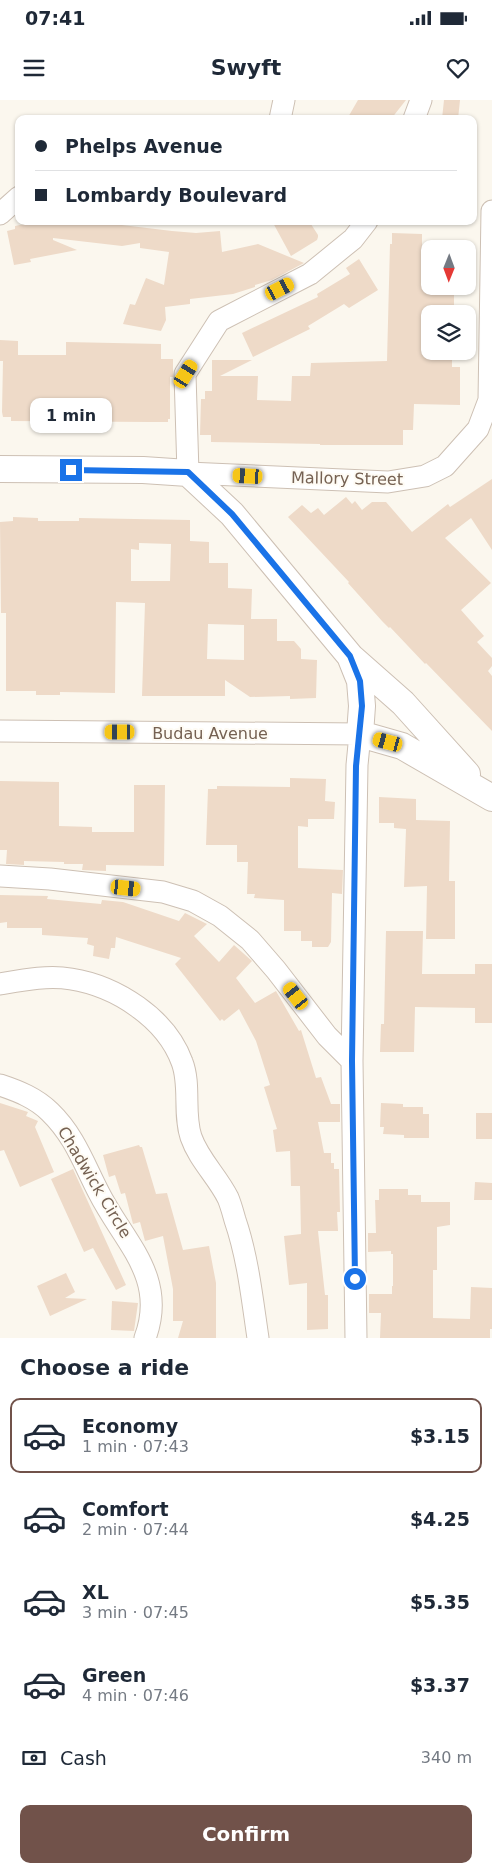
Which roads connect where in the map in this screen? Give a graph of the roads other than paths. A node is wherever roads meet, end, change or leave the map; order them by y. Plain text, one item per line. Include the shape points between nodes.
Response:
1 (284, 100) edge
2 (421, 100) edge
3 (281, 115) edge
4 (415, 115) edge
5 (15, 201) edge
6 (492, 211) edge
7 (0, 214) edge
8 (364, 225) edge
9 (0, 469) edge
10 (188, 472) junction
11 (350, 656) junction
12 (0, 732) edge
13 (360, 734) junction
14 (488, 796) edge
15 (0, 876) edge
16 (0, 984) edge
17 (352, 1061) junction
18 (0, 1085) edge
19 (145, 1338) edge
20 (258, 1338) edge
21 (356, 1338) edge

1 - 3 street
2 - 4 street
5 - 7 street
6 - 10 street, Mallory Street via 489,400 478,429 445,466 425,476 388,482
8 - 10 street via 353,239 310,274 219,321 186,374
9 - 10 street
10 - 11 street via 232,514
11 - 13 street via 360,681
11 - 14 street via 403,703
12 - 13 street, Budau Avenue
13 - 14 street via 402,746
13 - 17 street via 356,766
15 - 17 street via 164,892 193,901 220,916 250,940 327,1036
16 - 20 street via 41,978 70,979 90,984 133,1004 158,1024 172,1042 182,1062 190,1135 201,1159 228,1198 242,1240
17 - 21 street
18 - 19 street, Chadwick Circle via 28,1096 49,1110 69,1133 99,1194 146,1273 151,1302

